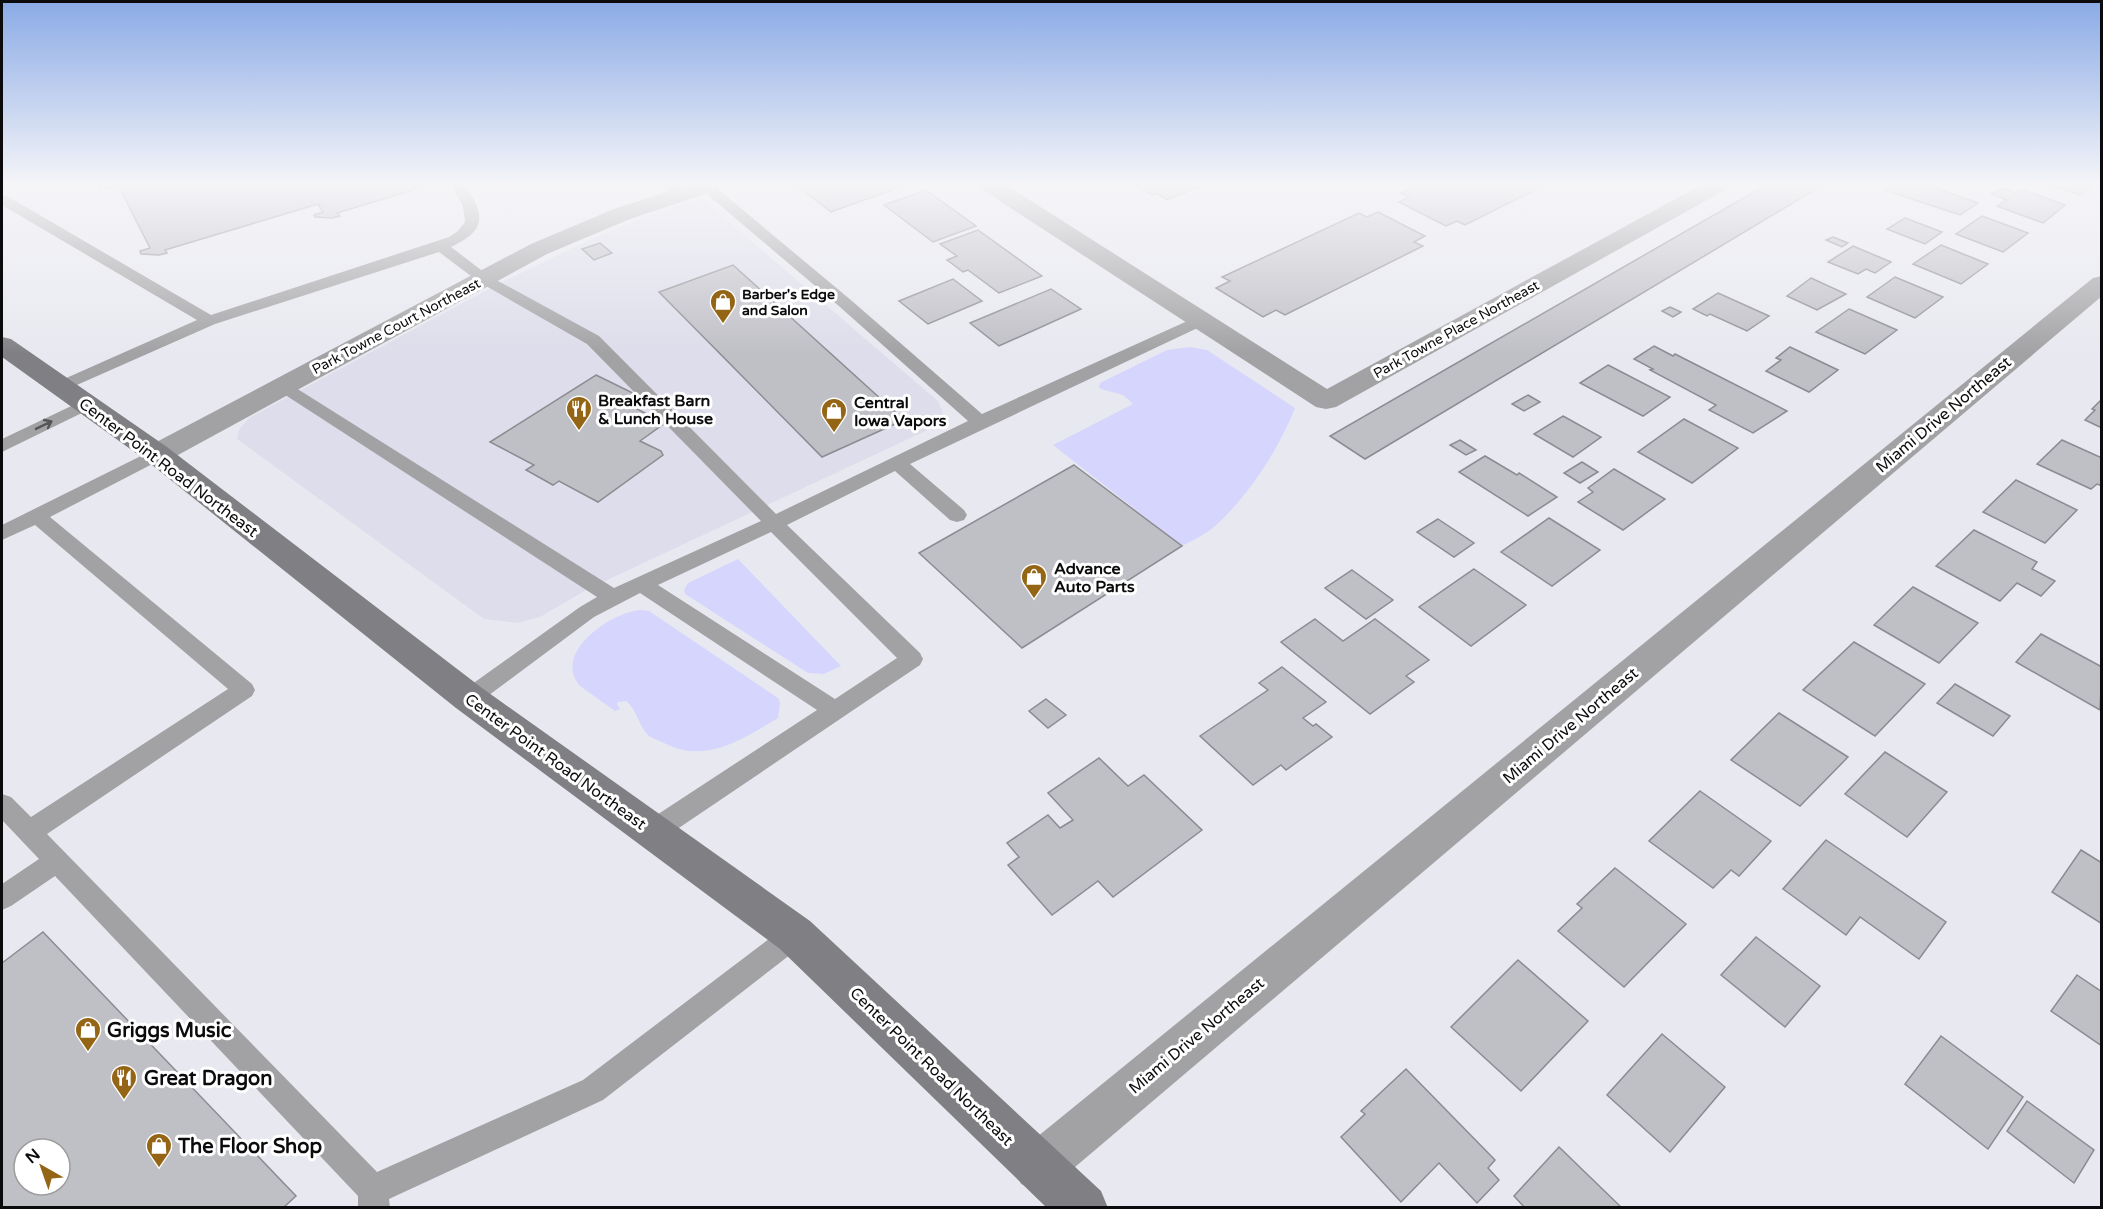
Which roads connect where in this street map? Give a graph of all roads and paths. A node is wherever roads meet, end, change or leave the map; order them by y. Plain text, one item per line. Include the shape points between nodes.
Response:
1 (73, 241) edge
2 (452, 241) edge
3 (558, 241) edge
4 (772, 241) edge
5 (1078, 241) edge
6 (1614, 241) edge
7 (441, 246) junction
8 (484, 279) junction
9 (2102, 283) edge
10 (209, 321) junction
11 (1200, 321) junction
12 (2, 345) edge
13 (282, 387) junction
14 (74, 396) junction
15 (981, 422) junction
16 (2, 446) edge
17 (157, 454) junction
18 (898, 464) junction
19 (36, 515) junction
20 (957, 515) dead end
21 (774, 523) junction
22 (2, 532) edge
23 (642, 585) junction
24 (613, 597) junction
25 (469, 698) junction
26 (834, 710) junction
27 (2, 804) edge
28 (29, 832) junction
29 (652, 832) junction
30 (57, 861) junction
31 (2, 898) edge
32 (795, 935) junction
33 (1038, 1167) junction
34 (374, 1199) edge
35 (1084, 1208) edge

1 - 10 lane
2 - 7 lane
3 - 8 street, Park Towne Court Northeast
4 - 15 lane
5 - 11 street
6 - 11 street, Park Towne Place Northeast via 1326,400
7 - 8 lane
7 - 10 lane
8 - 13 street, Park Towne Court Northeast
8 - 21 lane via 594,340
9 - 33 street, Miami Drive Northeast
10 - 14 lane
11 - 15 lane
12 - 14 main road, Center Point Road Northeast
13 - 17 street, Park Towne Court Northeast
13 - 24 lane
16 -> 14 lane
14 - 17 main road, Center Point Road Northeast
15 - 18 lane
17 - 19 lane
17 - 25 main road, Center Point Road Northeast
18 - 20 lane
18 - 21 lane
19 - 22 lane
19 - 28 lane via 244,690
21 - 23 lane
21 - 26 lane via 912,658
23 - 24 lane
23 - 26 lane
24 - 25 lane
25 - 29 main road, Center Point Road Northeast
26 - 29 lane
27 - 28 lane
28 - 30 lane
29 - 32 main road, Center Point Road Northeast
30 - 31 lane
30 - 34 lane
32 - 33 main road, Center Point Road Northeast
32 - 34 lane via 593,1090
33 - 35 main road, Center Point Road Northeast

